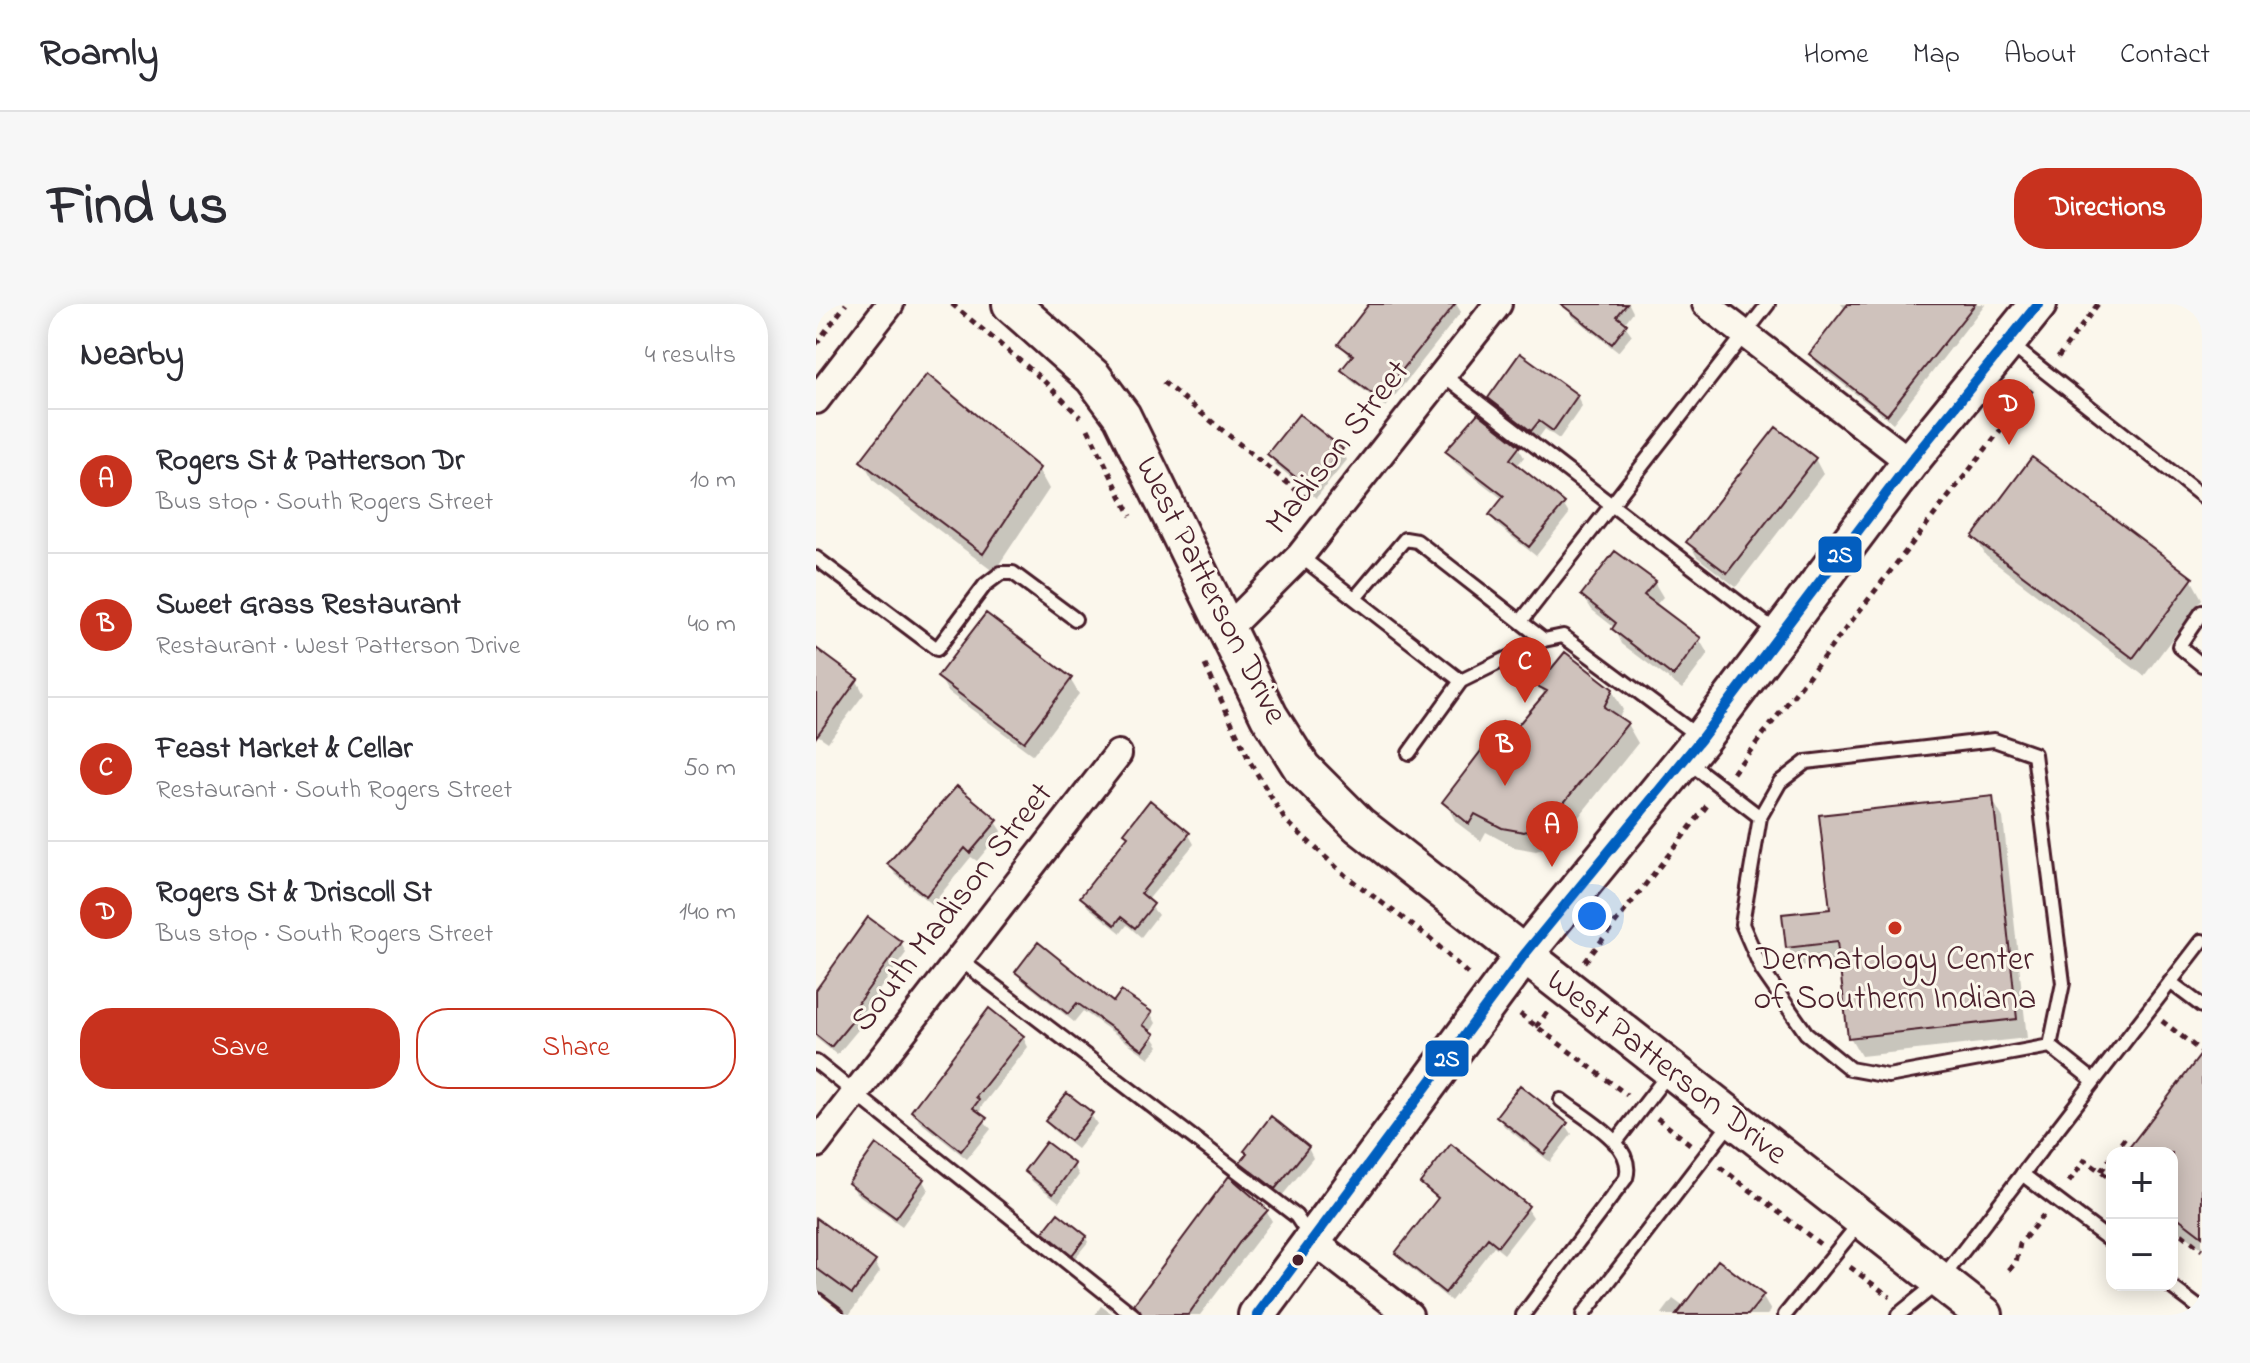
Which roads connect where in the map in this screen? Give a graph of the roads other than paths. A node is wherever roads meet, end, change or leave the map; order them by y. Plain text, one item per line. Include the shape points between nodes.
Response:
1 (890, 304) edge
2 (1011, 304) edge
3 (1498, 304) edge
4 (1706, 304) edge
5 (1768, 304) edge
6 (2038, 304) edge
7 (1745, 334) junction
8 (2006, 341) junction
9 (1443, 375) junction
10 (816, 400) edge
11 (1910, 462) junction
12 (2202, 496) edge
13 (1612, 505) junction
14 (1300, 556) junction
15 (816, 558) edge
16 (1356, 597) junction
17 (2202, 612) edge
18 (1075, 619) dead end
19 (1522, 620) junction
20 (1228, 628) junction
21 (1780, 635) junction
22 (1544, 640) junction
23 (2202, 665) edge
24 (1461, 681) junction
25 (1693, 749) junction
26 (1409, 753) dead end
27 (1118, 754) dead end
28 (1760, 817) junction
29 (2202, 941) edge
30 (1524, 955) junction
31 (959, 959) junction
32 (2170, 982) junction
33 (2202, 1006) edge
34 (2050, 1046) junction
35 (816, 1062) edge
36 (1670, 1071) junction
37 (2094, 1081) junction
38 (855, 1093) junction
39 (1561, 1100) dead end
40 (1732, 1121) junction
41 (1615, 1143) junction
42 (816, 1144) edge
43 (2022, 1174) junction
44 (1862, 1221) junction
45 (2106, 1237) edge
46 (1312, 1240) junction
47 (1940, 1281) junction
48 (2177, 1291) edge
49 (816, 1299) edge
50 (2202, 1310) edge
51 (1902, 1312) edge
52 (837, 1315) edge
53 (1133, 1315) edge
54 (1257, 1315) edge
55 (1409, 1315) edge
56 (1523, 1315) edge
57 (1583, 1315) edge
58 (1785, 1315) edge
59 (1984, 1315) edge

1 - 10 street
2 - 20 street, West Patterson Drive via 1093,377 1122,416
3 - 9 street, Madison Street
4 - 7 street
5 - 7 lane
6 - 8 street
7 - 11 street
7 - 13 lane
8 - 11 street
8 - 12 lane
9 - 13 lane
9 - 14 street, Madison Street
11 - 21 street
13 - 19 lane
13 - 21 lane
14 - 16 lane
14 - 20 street, Madison Street
15 - 18 lane via 937,649 985,585 1001,573 1013,573
16 - 19 lane via 1405,539 1417,541
16 - 24 lane
17 - 23 lane via 2179,646
19 - 22 lane
20 - 30 street, West Patterson Drive via 1269,716 1302,768 1359,825
21 - 25 street
22 - 24 lane
22 - 25 lane via 1563,636
24 - 26 lane
25 - 28 lane via 1721,788
25 - 30 street
27 - 31 street, South Madison Street
28 - 34 lane via 1742,924 1762,970 1806,1033 1850,1069 1888,1076
28 - 34 lane via 1780,782 1806,762 1994,740 2034,754 2063,983
29 - 32 lane
30 - 36 street, West Patterson Drive
30 - 46 street
31 - 38 street, South Madison Street
31 - 46 lane via 1296,1216
32 - 33 lane
32 - 37 lane
34 - 37 lane
35 - 38 lane
36 - 40 street, West Patterson Drive
36 - 41 lane
37 - 43 lane
38 - 42 street, South Madison Street
38 - 53 lane
39 - 41 lane
40 - 44 street, West Patterson Drive
40 - 57 lane
41 - 56 lane via 1628,1161 1626,1178
43 - 45 lane
43 - 47 lane
44 - 47 street, West Patterson Drive
44 - 58 lane
46 - 54 street
46 - 55 street
47 - 51 lane
47 - 59 street, West Patterson Drive
48 - 50 lane
49 - 52 lane

